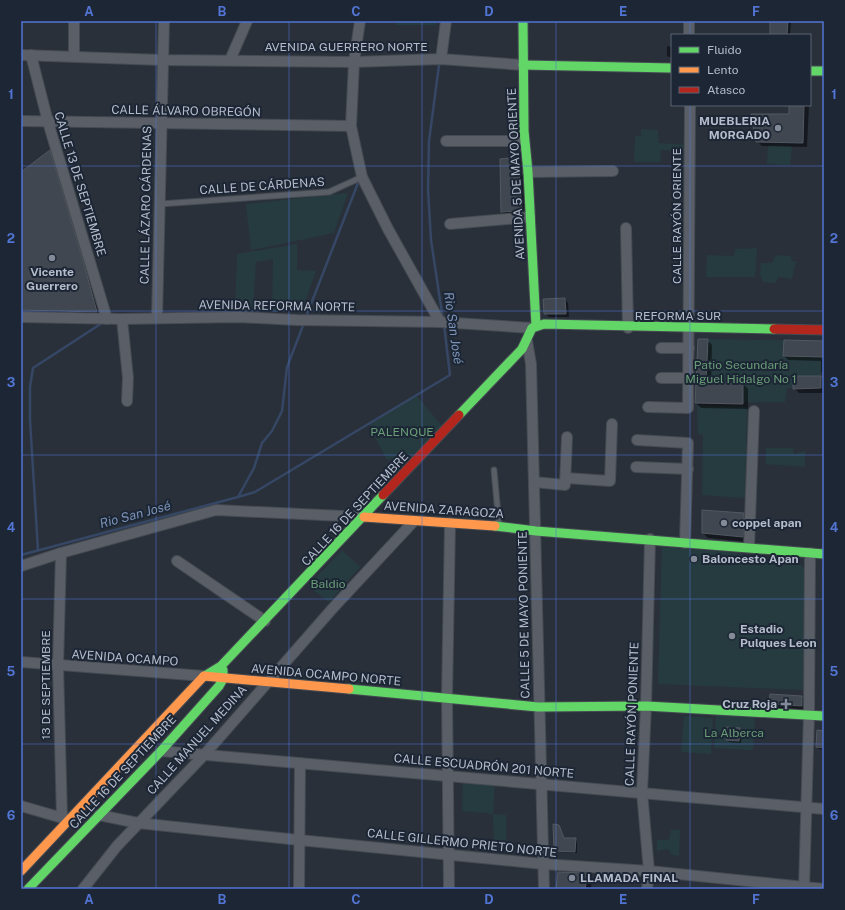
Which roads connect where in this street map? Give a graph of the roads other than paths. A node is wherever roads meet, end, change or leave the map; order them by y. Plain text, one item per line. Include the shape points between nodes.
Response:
1 (74, 21) edge
2 (164, 21) edge
3 (247, 21) edge
4 (360, 21) edge
5 (446, 21) edge
6 (523, 21) edge
7 (689, 21) edge
8 (689, 34) edge
9 (26, 55) edge
10 (74, 56) junction
11 (441, 59) junction
12 (162, 60) junction
13 (230, 60) junction
14 (354, 62) junction
15 (523, 65) junction
16 (671, 68) edge
17 (811, 71) edge
18 (824, 71) edge
19 (690, 106) edge
20 (21, 121) edge
21 (48, 122) junction
22 (160, 123) junction
23 (351, 126) junction
24 (446, 141) dead end
25 (524, 141) junction
26 (528, 172) junction
27 (613, 172) dead end
28 (362, 177) junction
29 (160, 204) junction
30 (530, 217) junction
31 (450, 224) dead end
32 (626, 228) dead end
33 (21, 317) edge
34 (157, 318) junction
35 (107, 319) junction
36 (122, 319) junction
37 (440, 322) junction
38 (534, 327) junction
39 (690, 327) junction
40 (628, 328) junction
41 (824, 330) edge
42 (527, 341) junction
43 (661, 348) dead end
44 (689, 348) junction
45 (661, 378) dead end
46 (688, 378) junction
47 (127, 401) dead end
48 (648, 408) dead end
49 (754, 411) dead end
50 (612, 424) dead end
51 (567, 437) dead end
52 (637, 440) dead end
53 (636, 467) dead end
54 (688, 469) junction
55 (494, 470) dead end
56 (566, 478) junction
57 (534, 482) junction
58 (364, 517) junction
59 (414, 521) junction
60 (450, 523) junction
61 (499, 526) junction
62 (536, 531) junction
63 (650, 539) junction
64 (686, 542) junction
65 (749, 547) junction
66 (61, 553) junction
67 (810, 554) junction
68 (824, 554) edge
69 (177, 561) dead end
70 (21, 566) edge
71 (265, 621) junction
72 (21, 662) edge
73 (58, 666) junction
74 (221, 666) junction
75 (204, 676) junction
76 (223, 678) junction
77 (268, 682) junction
78 (447, 697) junction
79 (646, 706) junction
80 (538, 707) junction
81 (809, 714) junction
82 (824, 716) edge
83 (161, 751) junction
84 (204, 756) junction
85 (300, 763) junction
86 (447, 777) junction
87 (541, 784) junction
88 (642, 792) junction
89 (21, 806) edge
90 (805, 808) junction
91 (824, 809) edge
92 (99, 815) junction
93 (65, 819) junction
94 (138, 823) junction
95 (299, 840) junction
96 (448, 854) junction
97 (543, 864) junction
98 (21, 871) edge
99 (649, 871) junction
100 (804, 888) edge
101 (28, 889) edge
102 (83, 889) edge
103 (299, 889) edge
104 (449, 889) edge
105 (544, 889) edge
106 (647, 889) edge
107 (824, 889) edge

1 - 10 street
2 - 12 street, CALLE LÁZARO CÁRDENAS
3 - 13 street
4 - 14 street
5 - 11 street
6 - 15 main road, AVENIDA 5 DE MAYO ORIENTE
7 - 8 street
9 - 10 street, AVENIDA GUERRERO NORTE
9 - 21 street, CALLE 13 DE SEPTIEMBRE
10 - 12 street, AVENIDA GUERRERO NORTE
11 - 14 street, AVENIDA GUERRERO NORTE
11 - 15 street, AVENIDA GUERRERO NORTE
12 - 13 street, AVENIDA GUERRERO NORTE
12 - 22 street, CALLE LÁZARO CÁRDENAS
13 - 14 street, AVENIDA GUERRERO NORTE
14 - 23 street
15 - 16 main road, AVENIDA GUERRERO NORTE
15 - 25 main road, AVENIDA 5 DE MAYO ORIENTE
17 - 18 main road
19 - 39 street, CALLE RAYÓN ORIENTE
20 - 21 street, CALLE ÁLVARO OBREGÓN
21 - 22 street, CALLE ÁLVARO OBREGÓN
21 - 35 street, CALLE 13 DE SEPTIEMBRE
22 - 23 street, CALLE ÁLVARO OBREGÓN
22 - 29 street, CALLE LÁZARO CÁRDENAS
23 - 28 street
24 - 25 street
25 - 26 main road, AVENIDA 5 DE MAYO ORIENTE
26 - 27 street
26 - 30 main road, AVENIDA 5 DE MAYO ORIENTE
28 - 29 lane, CALLE DE CÁRDENAS via 329,192
28 - 37 street
29 - 34 street, CALLE LÁZARO CÁRDENAS
30 - 31 street
30 - 38 main road, AVENIDA 5 DE MAYO ORIENTE
32 - 40 street
33 - 35 street, AVENIDA REFORMA NORTE
34 - 36 street, AVENIDA REFORMA NORTE
34 - 37 street, AVENIDA REFORMA NORTE via 239,317
35 - 36 street, AVENIDA REFORMA NORTE
36 - 47 street via 128,378
37 - 38 street, AVENIDA REFORMA NORTE
38 - 40 main road, REFORMA SUR via 544,324
38 - 42 main road, CALLE 16 DE SEPTIEMBRE
39 - 40 main road, REFORMA SUR
39 - 41 main road, REFORMA SUR
39 - 44 street, CALLE RAYÓN ORIENTE
42 - 57 street, CALLE 5 DE MAYO PONIENTE via 531,364
42 - 58 main road, CALLE 16 DE SEPTIEMBRE
43 - 44 street
44 - 46 street, CALLE RAYÓN ORIENTE
45 - 46 street
46 - 48 street, CALLE RAYÓN ORIENTE via 688,408
49 - 65 street
50 - 56 street via 610,481
51 - 56 street
52 - 54 street via 688,442
53 - 54 street
54 - 64 street
55 - 61 lane
56 - 57 street via 565,485
57 - 62 street, CALLE 5 DE MAYO PONIENTE
58 - 59 main road, AVENIDA ZARAGOZA
58 - 66 street, AVENIDA ZARAGOZA via 216,510
58 - 71 main road, CALLE 16 DE SEPTIEMBRE
59 - 60 main road, AVENIDA ZARAGOZA
59 - 77 street, CALLE MANUEL MEDINA
60 - 61 main road, AVENIDA ZARAGOZA
60 - 78 street
61 - 62 main road, AVENIDA ZARAGOZA
62 - 63 main road, AVENIDA ZARAGOZA
62 - 80 street, CALLE 5 DE MAYO PONIENTE
63 - 64 main road, AVENIDA ZARAGOZA
63 - 79 street, CALLE RAYÓN PONIENTE
64 - 65 main road, AVENIDA ZARAGOZA
65 - 67 main road, AVENIDA ZARAGOZA
66 - 70 street, AVENIDA ZARAGOZA
66 - 73 street, 13 DE SEPTIEMBRE
67 - 68 main road, AVENIDA ZARAGOZA
67 - 81 street
69 - 71 street
71 - 74 main road, CALLE 16 DE SEPTIEMBRE
72 - 73 street, AVENIDA OCAMPO
73 - 75 street, AVENIDA OCAMPO
73 - 93 street, 13 DE SEPTIEMBRE
74 - 75 main road, CALLE 16 DE SEPTIEMBRE
74 - 76 main road
75 - 76 main road, AVENIDA OCAMPO NORTE
75 - 93 main road, CALLE 16 DE SEPTIEMBRE
76 - 77 main road, AVENIDA OCAMPO NORTE
76 - 83 main road, CALLE 16 DE SEPTIEMBRE via 219,686
77 - 78 main road, AVENIDA OCAMPO NORTE
77 - 84 street, CALLE MANUEL MEDINA
78 - 80 main road
78 - 86 street
79 - 80 main road
79 - 81 main road
79 - 88 street, CALLE RAYÓN PONIENTE
80 - 87 street, CALLE 5 DE MAYO PONIENTE
81 - 82 main road
81 - 90 street
83 - 84 street, CALLE ESCUADRÓN 201 NORTE
83 - 92 main road, CALLE 16 DE SEPTIEMBRE
84 - 85 street, CALLE ESCUADRÓN 201 NORTE
84 - 94 street, CALLE MANUEL MEDINA
85 - 86 street, CALLE ESCUADRÓN 201 NORTE
85 - 95 street
86 - 87 street, CALLE ESCUADRÓN 201 NORTE
86 - 96 street
87 - 88 street, CALLE ESCUADRÓN 201 NORTE
87 - 97 street, CALLE 5 DE MAYO PONIENTE
88 - 90 street, CALLE ESCUADRÓN 201 NORTE
88 - 99 street, CALLE RAYÓN PONIENTE
89 - 93 street
90 - 91 street, CALLE ESCUADRÓN 201 NORTE
90 - 100 street
92 - 94 street, CALLE GILLERMO PRIETO NORTE
92 - 101 main road, CALLE 16 DE SEPTIEMBRE
93 - 98 main road, CALLE 16 DE SEPTIEMBRE
94 - 95 street, CALLE GILLERMO PRIETO NORTE
94 - 102 street, CALLE MANUEL MEDINA
95 - 96 street, CALLE GILLERMO PRIETO NORTE
95 - 103 street
96 - 97 street, CALLE GILLERMO PRIETO NORTE
96 - 104 street
97 - 99 street, CALLE GILLERMO PRIETO NORTE
97 - 105 street, CALLE 5 DE MAYO PONIENTE
99 - 100 street, CALLE GILLERMO PRIETO NORTE
99 - 106 street, CALLE RAYÓN PONIENTE
100 - 107 street, CALLE GILLERMO PRIETO NORTE

